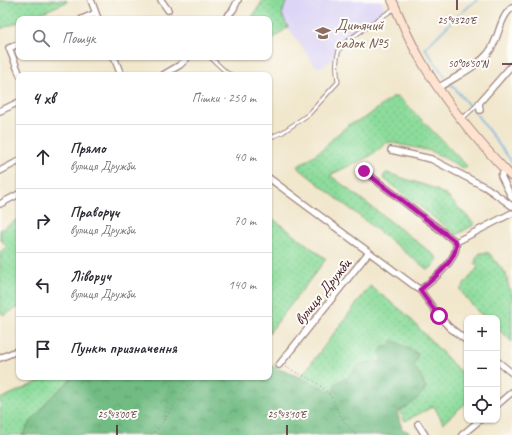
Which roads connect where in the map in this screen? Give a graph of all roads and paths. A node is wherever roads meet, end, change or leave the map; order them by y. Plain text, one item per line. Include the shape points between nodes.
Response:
1 (91, 0) edge
2 (161, 0) edge
3 (238, 0) edge
4 (392, 0) edge
5 (396, 8) junction
6 (512, 8) edge
7 (168, 10) dead end
8 (97, 16) edge
9 (228, 16) edge
10 (16, 45) edge
11 (115, 60) edge
12 (185, 60) edge
13 (213, 60) edge
14 (512, 65) edge
15 (19, 72) edge
16 (120, 72) edge
17 (168, 72) edge
18 (225, 72) edge
19 (438, 88) junction
20 (479, 102) junction
21 (16, 103) edge
22 (480, 110) dead end
23 (0, 111) edge
24 (462, 119) junction
25 (272, 137) edge
26 (390, 150) dead end
27 (16, 163) edge
28 (505, 170) junction
29 (0, 171) edge
30 (364, 171) dead end
31 (512, 177) edge
32 (272, 180) edge
33 (16, 196) edge
34 (512, 198) edge
35 (0, 204) edge
36 (512, 206) edge
37 (512, 213) edge
38 (456, 242) junction
39 (369, 252) junction
40 (420, 290) junction
41 (464, 338) edge
42 (16, 351) edge
43 (0, 358) edge
44 (500, 363) edge
45 (272, 364) edge
46 (279, 365) junction
47 (512, 373) edge
48 (171, 380) edge
49 (196, 380) edge
50 (512, 392) edge
51 (500, 402) edge
52 (164, 421) junction
53 (476, 423) edge
54 (418, 424) dead end
55 (151, 435) edge
56 (356, 435) edge
57 (425, 435) edge
58 (462, 435) edge

1 - 8 street
2 - 7 street
3 - 9 street
4 - 5 main road
5 - 19 main road via 416,52
5 - 25 lane via 340,49 336,63 338,82 310,114 284,132
6 - 19 street via 505,16 489,53 464,73
10 - 15 street via 9,48
11 - 16 street
12 - 17 street
13 - 18 lane
14 - 20 street
19 - 24 main road
20 - 22 street
20 - 24 lane
21 - 23 street
24 - 28 main road
26 - 36 street via 431,159 487,188
27 - 29 street
28 - 31 main road
28 - 34 street via 501,176
30 - 38 street
32 - 39 street, вулиця Дружби
33 - 35 street
37 - 38 street
38 - 40 street via 455,253 440,274
39 - 40 street, вулиця Дружби
39 - 46 street, вулиця Дружби
40 - 41 street, вулиця Дружби via 449,327
42 - 43 street
44 - 47 street
45 - 46 path
46 - 56 path via 314,381 329,393 344,422
48 - 52 path
49 - 52 path via 185,389
50 - 51 street
52 - 55 path
53 - 58 street
54 - 57 street

